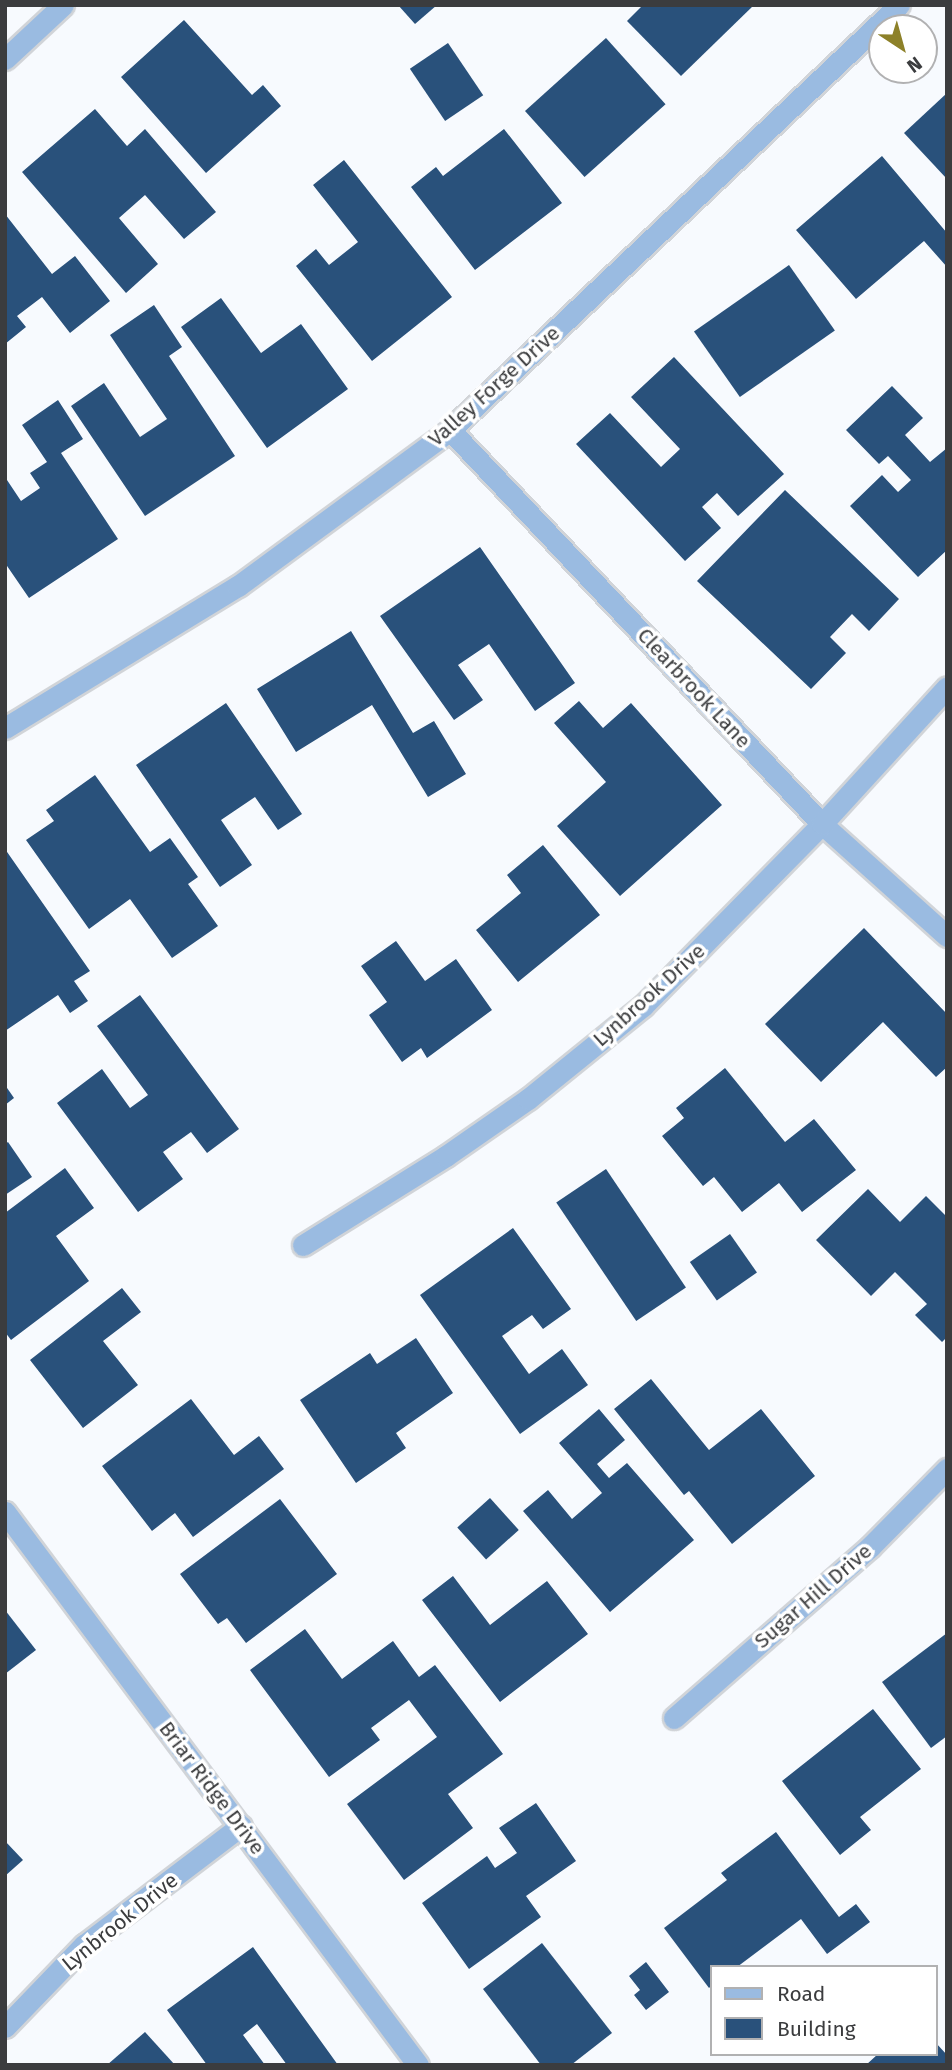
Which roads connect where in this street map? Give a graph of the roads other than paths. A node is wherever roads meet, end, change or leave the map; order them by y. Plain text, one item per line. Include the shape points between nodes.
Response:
1 (63, 5) edge
2 (899, 5) edge
3 (5, 59) edge
4 (450, 430) junction
5 (947, 687) edge
6 (5, 728) edge
7 (822, 824) junction
8 (947, 936) edge
9 (303, 1245) dead end
10 (947, 1469) edge
11 (5, 1512) edge
12 (674, 1718) dead end
13 (241, 1826) junction
14 (5, 2027) edge
15 (418, 2065) edge

1 - 3 street
2 - 4 street, Valley Forge Drive
4 - 6 street, Valley Forge Drive via 238,586
4 - 7 street, Clearbrook Lane
5 - 7 street, Lynbrook Drive
7 - 8 street, Clearbrook Lane
7 - 9 street, Lynbrook Drive via 643,1006 528,1099
10 - 12 street, Sugar Hill Drive via 870,1547
11 - 13 street, Briar Ridge Drive
13 - 14 street, Lynbrook Drive via 84,1945
13 - 15 street, Briar Ridge Drive

